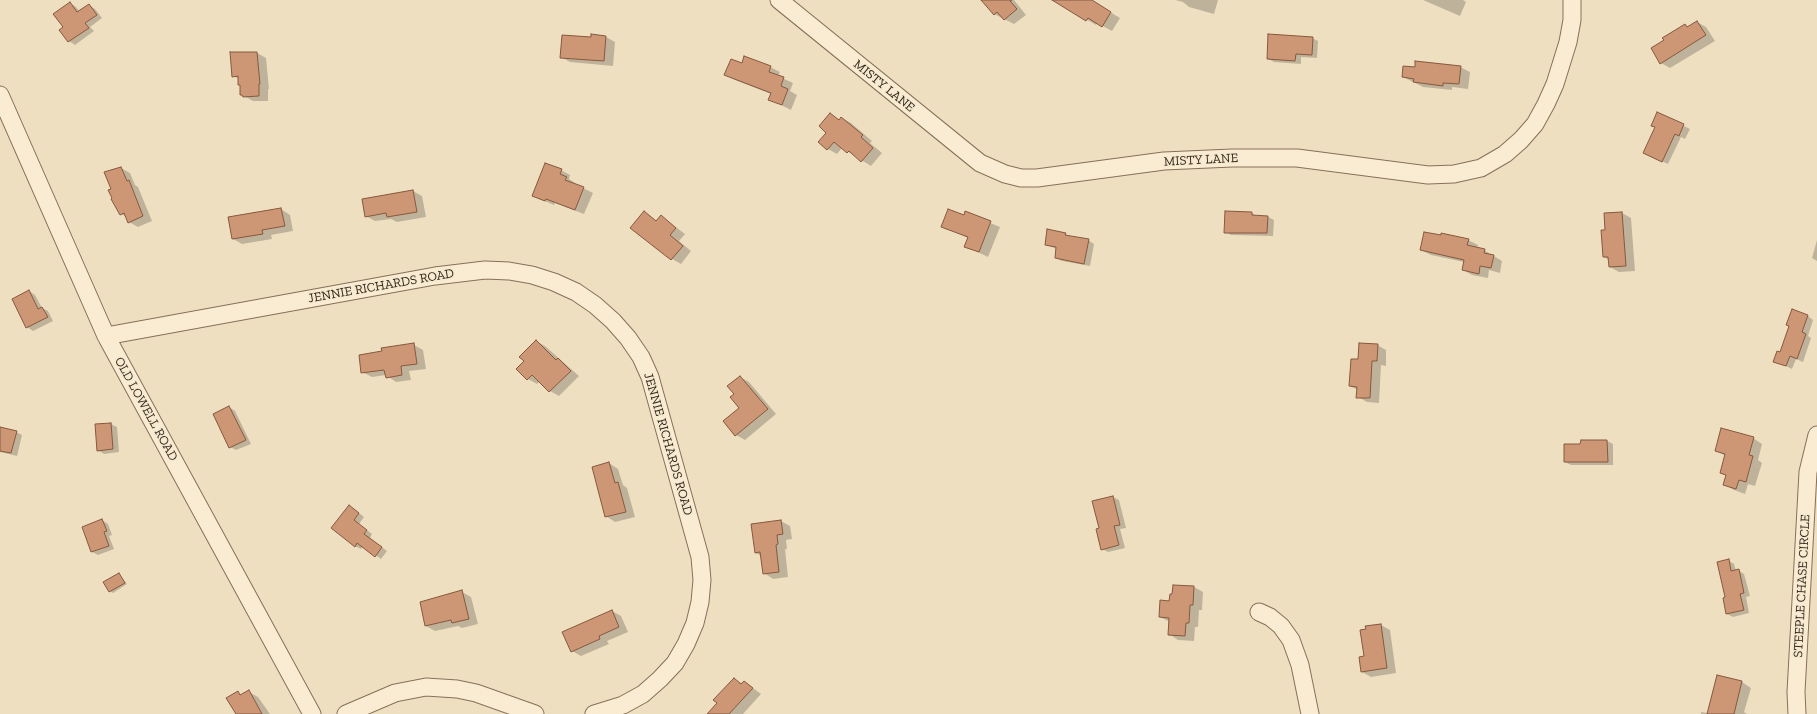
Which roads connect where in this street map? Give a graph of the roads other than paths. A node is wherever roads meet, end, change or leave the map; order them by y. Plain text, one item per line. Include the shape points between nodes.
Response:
1 (779, 0) edge
2 (1572, 0) edge
3 (0, 95) edge
4 (106, 336) junction
5 (1817, 435) edge
6 (1258, 612) dead end
7 (312, 714) edge
8 (346, 714) edge
9 (535, 714) edge
10 (594, 714) edge
11 (1310, 714) edge
12 (1797, 714) edge

1 - 2 street, MISTY LANE via 980,163 1005,174 1037,178 1164,161 1232,158 1297,158 1428,174 1454,174 1481,168 1505,154 1521,140 1535,124 1546,104 1568,42
3 - 4 street, OLD LOWELL ROAD
4 - 7 street, OLD LOWELL ROAD
4 - 10 street, JENNIE RICHARDS ROAD via 435,276 485,270 509,271 547,280 576,292 595,305 628,338 650,377 700,558 702,580 695,623 674,663 642,694
5 - 12 street, STEEPLE CHASE CIRCLE via 1808,472
6 - 11 street via 1281,626 1291,640 1300,665
8 - 9 street via 395,693 434,687 476,693

